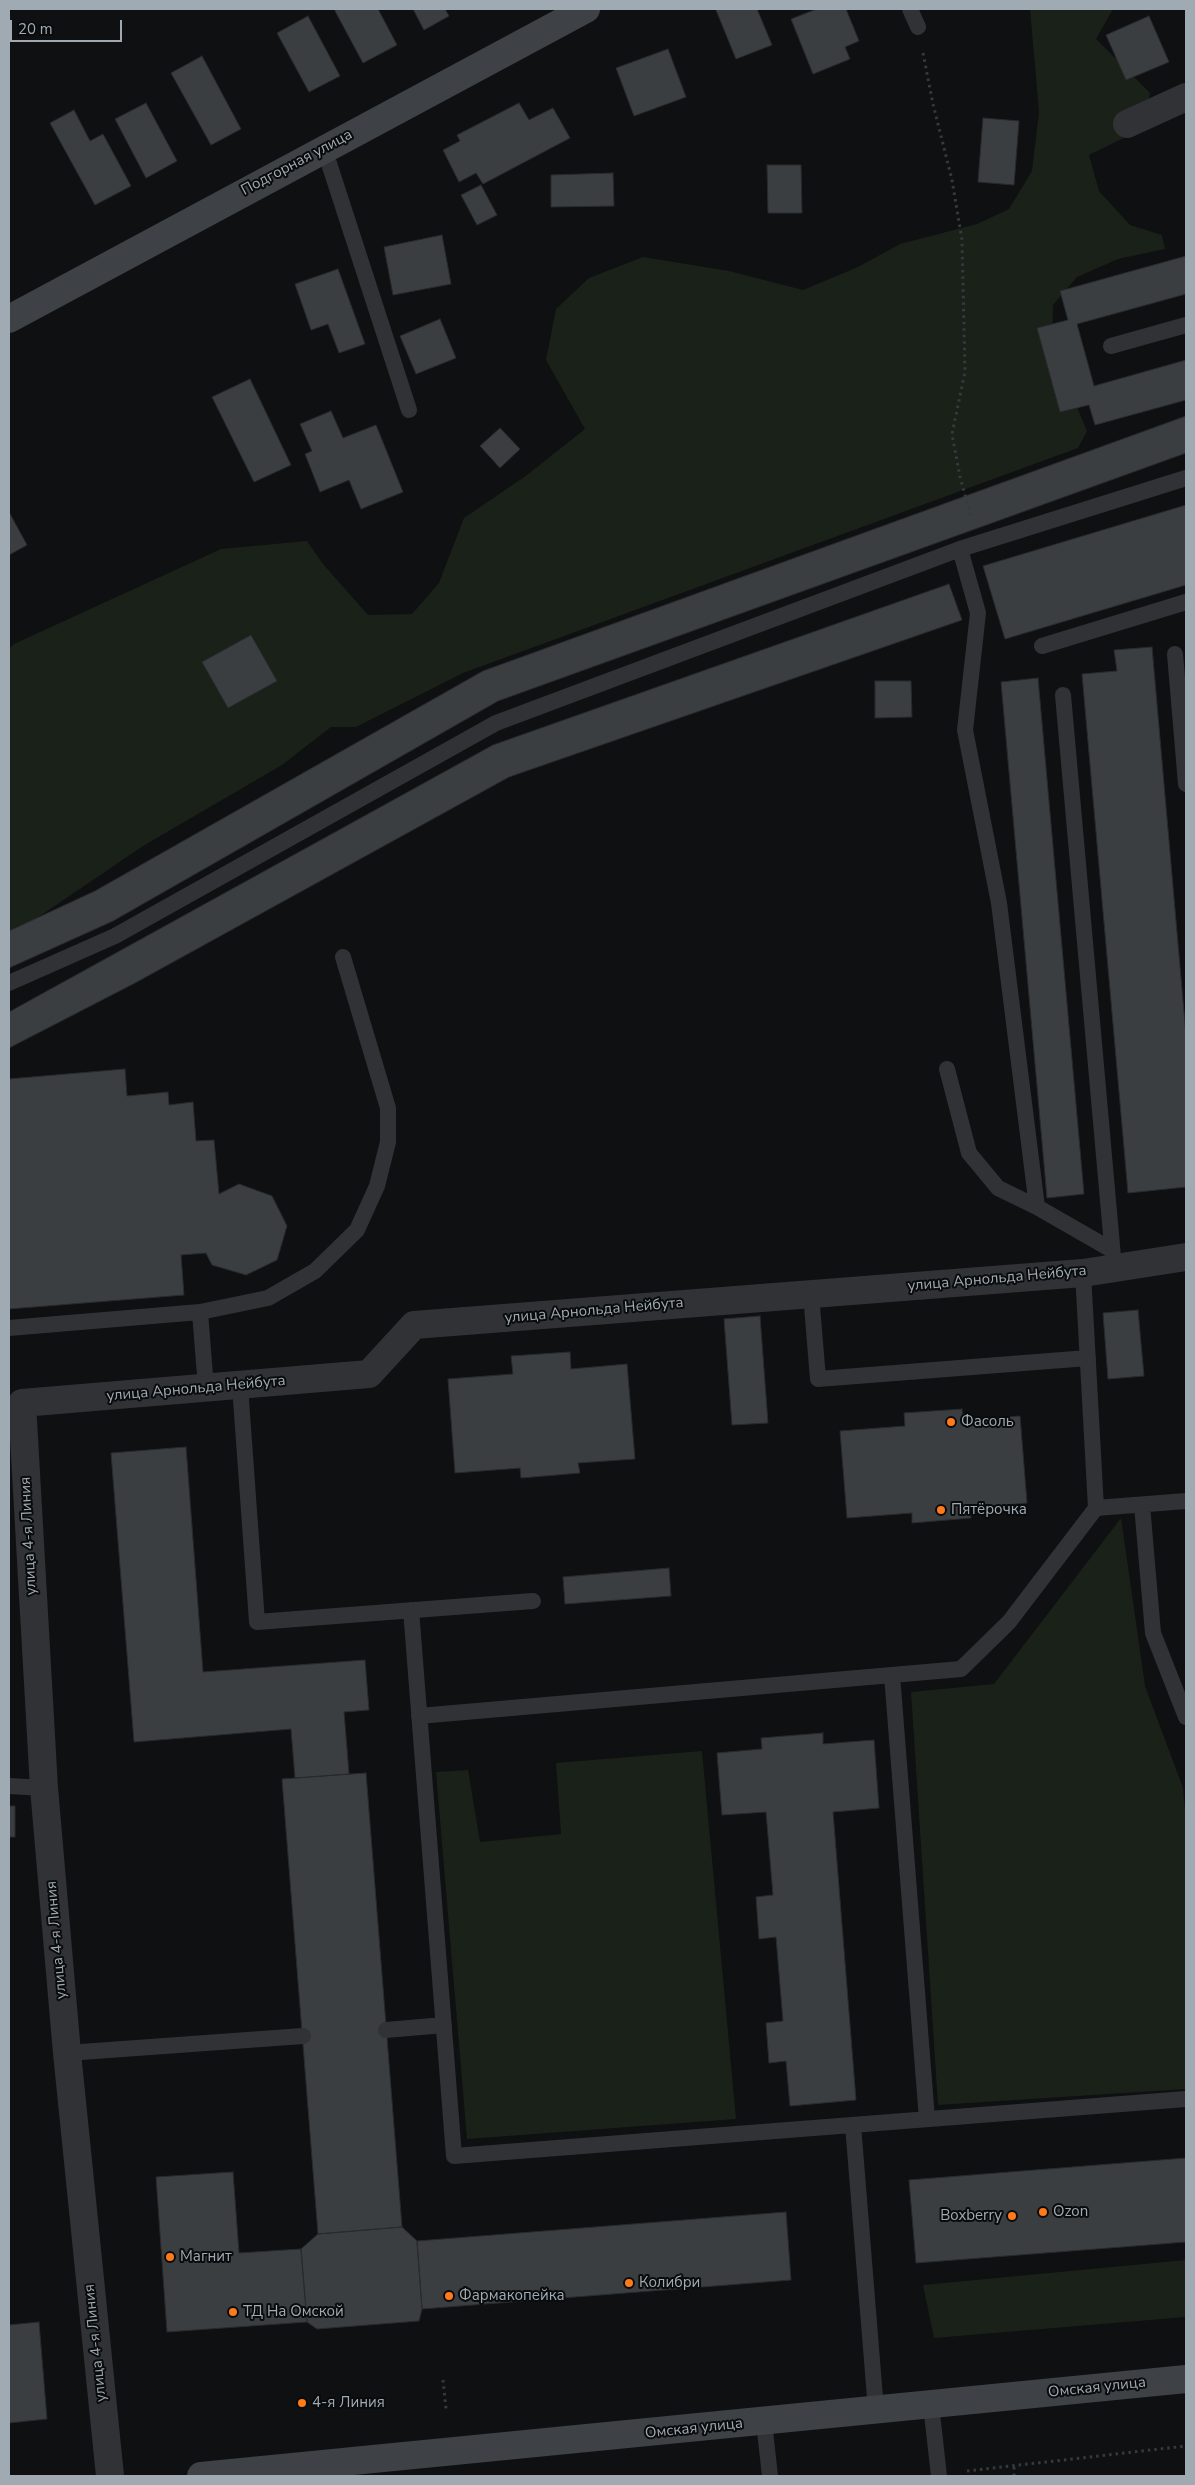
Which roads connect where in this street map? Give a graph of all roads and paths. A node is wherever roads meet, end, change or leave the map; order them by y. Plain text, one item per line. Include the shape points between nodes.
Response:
1 (586, 9) edge
2 (910, 9) edge
3 (918, 27) joint
4 (1186, 96) edge
5 (1127, 124) dead end
6 (324, 148) junction
7 (9, 319) edge
8 (1186, 325) edge
9 (1111, 346) dead end
10 (409, 410) dead end
11 (1186, 478) edge
12 (979, 543) junction
13 (960, 549) junction
14 (1186, 602) edge
15 (1042, 646) dead end
16 (1174, 654) dead end
17 (1063, 695) dead end
18 (1186, 784) edge
19 (343, 957) dead end
20 (9, 983) edge
21 (947, 1069) dead end
22 (1037, 1207) junction
23 (1186, 1257) edge
24 (1113, 1259) junction
25 (1083, 1273) junction
26 (811, 1294) junction
27 (200, 1312) junction
28 (9, 1328) edge
29 (1088, 1358) junction
30 (240, 1386) junction
31 (206, 1388) junction
32 (15, 1404) edge
33 (1186, 1501) edge
34 (1142, 1505) junction
35 (1096, 1508) junction
36 (533, 1601) dead end
37 (411, 1610) junction
38 (892, 1675) junction
39 (419, 1716) junction
40 (1186, 1718) edge
41 (9, 1786) edge
42 (44, 1788) junction
43 (444, 2025) junction
44 (386, 2030) dead end
45 (302, 2036) dead end
46 (67, 2053) junction
47 (1186, 2099) edge
48 (927, 2119) junction
49 (853, 2125) junction
50 (1186, 2379) edge
51 (443, 2380) dead end
52 (931, 2405) junction
53 (446, 2409) dead end
54 (876, 2410) junction
55 (764, 2422) junction
56 (1186, 2446) edge
57 (383, 2467) edge
58 (1014, 2467) junction
59 (939, 2475) edge
60 (110, 2476) edge
61 (201, 2476) edge
62 (770, 2476) edge
63 (1014, 2476) edge

1 - 6 main road, Подгорная улица
2 - 3 lane
3 - 12 path via 962,240 965,372 952,434 960,477
4 - 5 street
6 - 7 main road, Подгорная улица
6 - 10 lane
8 - 9 lane
11 - 12 lane
12 - 13 lane
13 - 20 lane via 496,723 114,936
13 - 22 lane via 978,613 965,730 999,902
14 - 15 lane
16 - 18 lane
17 - 24 lane
19 - 27 lane via 388,1108 388,1142 377,1186 357,1230 315,1271 268,1298
21 - 22 lane via 969,1152 998,1188
22 - 24 lane
23 - 24 street, улица Арнольда Нейбута
24 - 25 street, улица Арнольда Нейбута
25 - 26 street, улица Арнольда Нейбута
25 - 29 lane
26 - 29 lane via 818,1379
26 - 30 street, улица Арнольда Нейбута via 414,1325 369,1374
27 - 28 lane
27 - 31 lane
29 - 35 lane
30 - 31 street, улица Арнольда Нейбута
30 - 37 lane via 257,1622
31 - 32 street, улица Арнольда Нейбута
32 - 42 street, улица 4-я Линия
33 - 34 lane
34 - 35 lane
34 - 40 lane via 1153,1633
35 - 38 lane via 1009,1622 961,1669
36 - 37 lane
37 - 39 lane
38 - 39 lane
38 - 48 lane
39 - 43 lane
41 - 42 lane
42 - 46 street, улица 4-я Линия
43 - 44 lane
43 - 49 lane via 454,2156
45 - 46 lane
46 - 60 street, улица 4-я Линия
47 - 48 lane
48 - 49 lane
49 - 54 lane
50 - 52 main road, Омская улица
51 - 53 path
52 - 54 main road, Омская улица
52 - 59 lane
54 - 55 main road, Омская улица
55 - 57 main road, Омская улица
55 - 62 lane
56 - 58 path
57 - 61 main road, Омская улица
58 - 59 path
58 - 63 path

